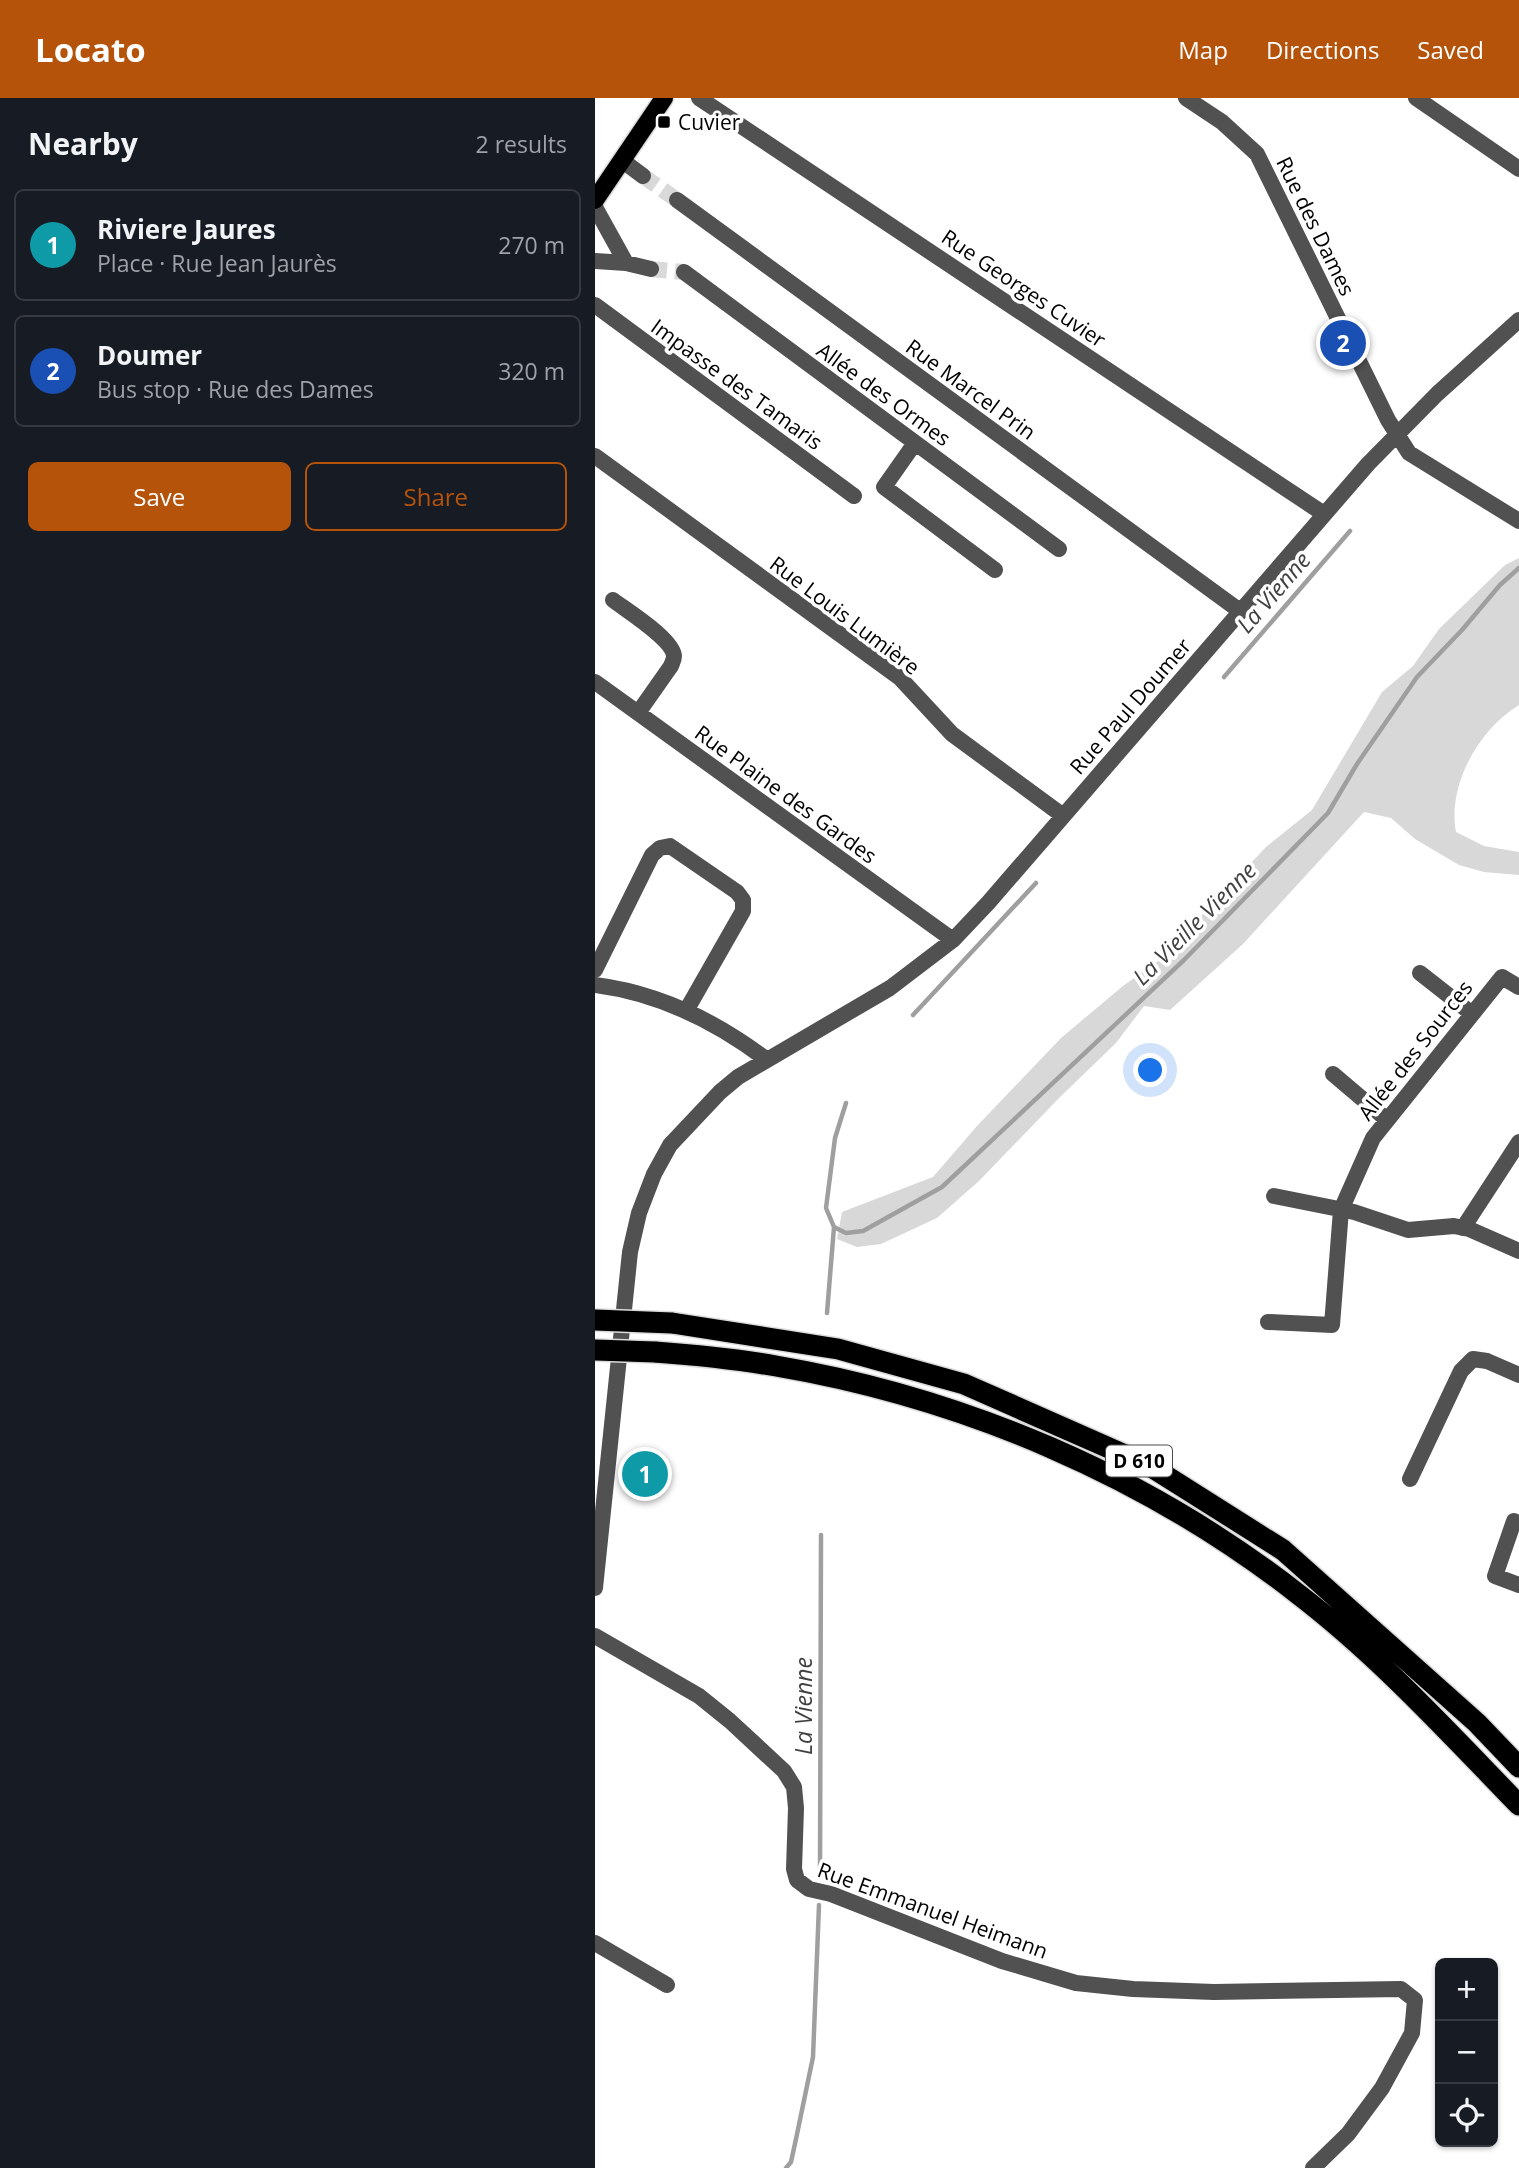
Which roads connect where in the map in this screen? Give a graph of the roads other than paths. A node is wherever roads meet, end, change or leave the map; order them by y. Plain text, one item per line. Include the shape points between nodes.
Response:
1 (664, 98) edge
2 (699, 98) edge
3 (1186, 98) edge
4 (1416, 98) edge
5 (622, 161) junction
6 (1519, 169) edge
7 (643, 176) tunnel mouth
8 (595, 200) edge
9 (677, 200) tunnel mouth
10 (595, 207) edge
11 (595, 261) edge
12 (626, 263) junction
13 (651, 269) tunnel mouth
14 (684, 272) tunnel mouth
15 (595, 305) edge
16 (1519, 320) edge
17 (1397, 436) junction
18 (915, 443) junction
19 (595, 456) edge
20 (854, 496) dead end
21 (1324, 513) junction
22 (1519, 521) edge
23 (1059, 549) dead end
24 (995, 570) dead end
25 (613, 600) dead end
26 (1240, 611) junction
27 (595, 682) edge
28 (638, 713) junction
29 (1062, 815) junction
30 (953, 940) junction
31 (595, 970) edge
32 (1420, 973) dead end
33 (595, 985) edge
34 (1519, 988) edge
35 (686, 1011) junction
36 (1471, 1013) junction
37 (767, 1060) junction
38 (1333, 1074) dead end
39 (1386, 1119) junction
40 (1519, 1142) edge
41 (1274, 1196) dead end
42 (1341, 1210) junction
43 (1463, 1228) junction
44 (1519, 1251) edge
45 (595, 1320) edge
46 (1268, 1322) dead end
47 (595, 1350) edge
48 (1519, 1375) edge
49 (602, 1473) edge
50 (1410, 1479) dead end
51 (1514, 1521) dead end
52 (1519, 1585) edge
53 (595, 1588) edge
54 (595, 1636) edge
55 (1519, 1767) edge
56 (1519, 1805) edge
57 (595, 1943) edge
58 (667, 1985) dead end
59 (1313, 2168) edge

1 - 5 main road
2 - 21 street, Rue Georges Cuvier
3 - 17 street, Rue des Dames via 1257,154
4 - 6 street
5 - 7 street
5 - 8 main road
9 - 26 street, Rue Marcel Prin
10 - 12 street
11 - 12 street
12 - 13 street
14 - 18 street, Allée des Ormes
15 - 20 street, Impasse des Tamaris
16 - 17 street, Rue Paul Doumer
17 - 21 street, Rue Paul Doumer
17 - 22 street, Rue des Dames via 1409,453
18 - 23 street, Allée des Ormes
18 - 24 street via 884,487
19 - 29 street, Rue Louis Lumière via 900,678 952,734
21 - 26 street, Rue Paul Doumer
25 - 28 street via 649,626 673,652 671,666
26 - 29 street, Rue Paul Doumer
27 - 28 street, Rue Plaine des Gardes
28 - 30 street, Rue Plaine des Gardes
29 - 30 street, Rue Paul Doumer
30 - 37 street, Rue Paul Doumer via 890,988
31 - 35 street via 652,856 670,846 737,892 743,901 743,911
32 - 36 street
33 - 35 street via 626,989
34 - 36 street, Allée des Sources via 1502,976
35 - 37 street
36 - 39 street, Allée des Sources
37 - 49 street, Rue Paul Doumer via 738,1077 699,1113 670,1145 654,1174 630,1252
38 - 39 street
39 - 42 street, Allée des Sources
40 - 43 street
41 - 42 street
42 - 43 street via 1408,1230
42 - 46 street, Allée des Sources via 1332,1325
43 - 44 street
45 - 55 highway, D 610, bridge via 672,1323 838,1349 964,1384 1150,1466 1283,1550 1477,1723
47 - 56 highway, D 610, bridge via 775,1365 883,1389 1007,1430 1133,1487 1249,1558 1298,1594 1399,1681
48 - 50 street via 1473,1359 1461,1371
49 - 53 street, Rue Paul Doumer
51 - 52 street via 1495,1576
54 - 59 street, Rue Emmanuel Heimann via 699,1696 784,1771 794,1787 794,1869 797,1880 809,1889 1002,1961 1076,1983 1214,1992 1401,1989 1415,2000 1412,2033 1376,2097 1348,2134
57 - 58 street

